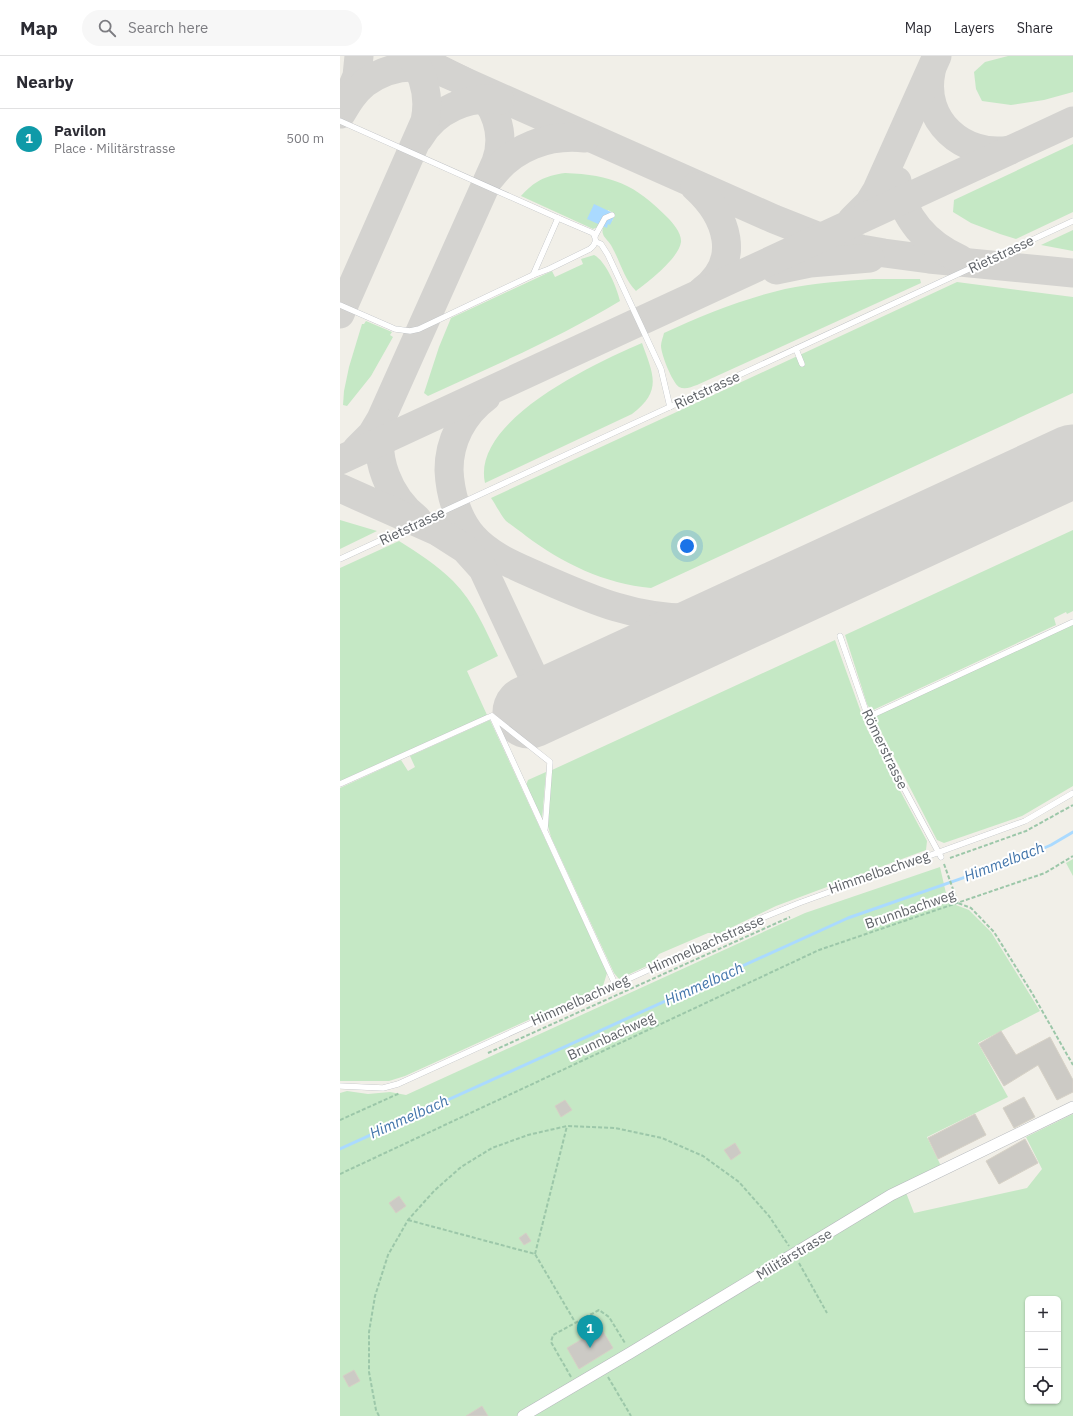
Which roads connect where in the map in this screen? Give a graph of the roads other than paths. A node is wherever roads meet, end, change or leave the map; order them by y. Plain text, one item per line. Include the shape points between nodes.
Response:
1 (340, 121) edge
2 (612, 215) dead end
3 (558, 218) junction
4 (1073, 221) edge
5 (595, 239) junction
6 (533, 275) junction
7 (340, 305) edge
8 (796, 349) junction
9 (802, 364) dead end
10 (670, 407) junction
11 (340, 559) edge
12 (1064, 618) dead end
13 (1070, 623) edge
14 (840, 636) dead end
15 (492, 716) junction
16 (868, 717) junction
17 (340, 784) edge
18 (1073, 793) edge
19 (545, 829) junction
20 (940, 854) junction
21 (615, 984) junction
22 (340, 1086) edge
23 (1073, 1107) edge
24 (523, 1416) edge

1 - 3 lane
2 - 5 lane via 605,218
3 - 5 lane via 590,232
3 - 6 lane
4 - 8 lane, Rietstrasse
5 - 6 lane via 590,249
5 - 10 lane via 602,244 608,255 661,369
6 - 7 lane via 410,331 389,327
8 - 9 lane
8 - 10 lane, Rietstrasse
10 - 11 lane, Rietstrasse
12 - 13 lane
13 - 16 lane
14 - 16 lane, Römerstrasse
15 - 17 lane
15 - 19 lane
15 - 19 lane via 550,762
16 - 20 lane, Römerstrasse
18 - 20 lane, Himmelbachstrasse via 1025,821
19 - 21 lane
20 - 21 lane, Himmelbachstrasse via 799,903
21 - 22 lane, Himmelbachstrasse via 398,1084 383,1088
23 - 24 street, Militärstrasse via 891,1195

